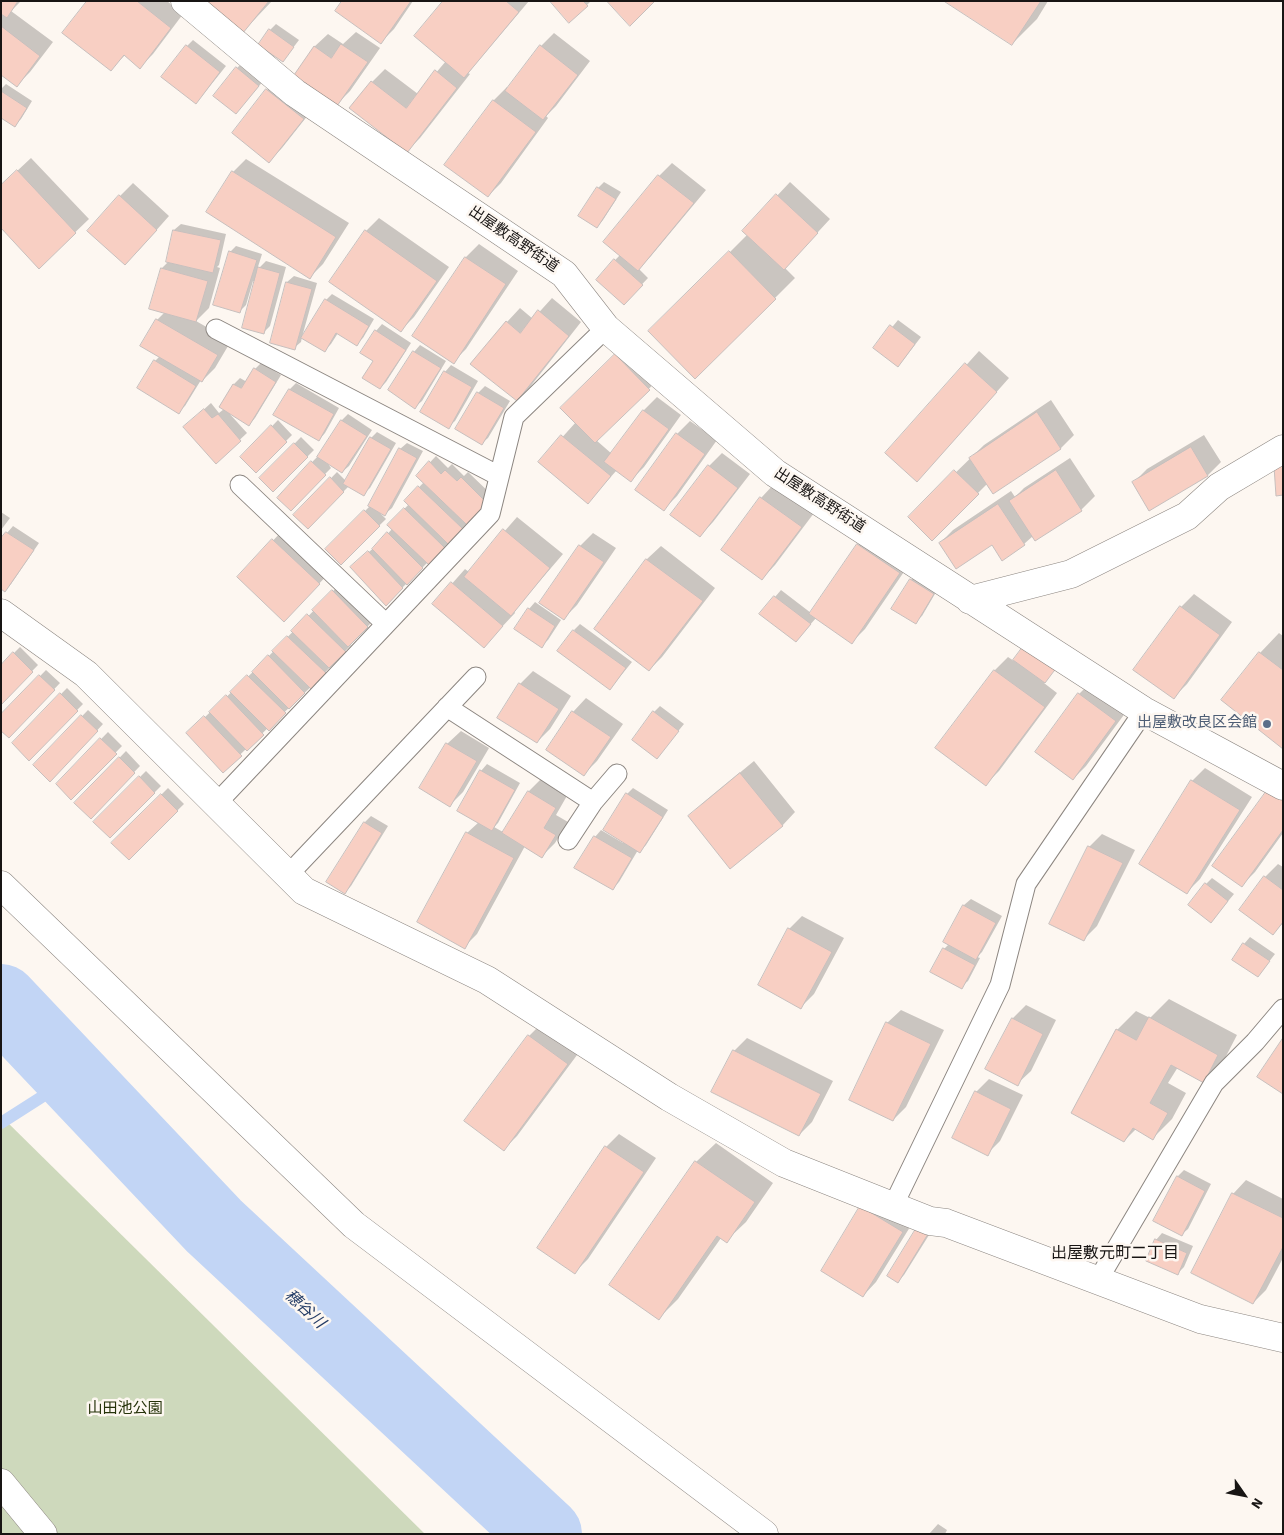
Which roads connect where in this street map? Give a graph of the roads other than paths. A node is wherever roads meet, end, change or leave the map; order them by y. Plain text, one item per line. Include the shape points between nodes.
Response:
1 (185, 1) edge
2 (606, 328) junction
3 (216, 329) dead end
4 (1283, 449) edge
5 (499, 476) junction
6 (240, 485) dead end
7 (970, 600) junction
8 (1, 613) edge
9 (386, 624) junction
10 (476, 677) dead end
11 (447, 707) junction
12 (1144, 711) junction
13 (617, 774) dead end
14 (1283, 786) edge
15 (593, 802) junction
16 (216, 804) junction
17 (568, 840) dead end
18 (288, 875) junction
19 (1, 886) edge
20 (1283, 1009) edge
21 (893, 1206) junction
22 (1098, 1280) junction
23 (1283, 1338) edge
24 (1, 1483) edge
25 (43, 1534) edge
26 (764, 1534) edge

1 - 2 street, 出屋敷高野街道 via 296,93 564,274
2 - 5 lane via 514,417
2 - 7 street, 出屋敷高野街道 via 775,473
3 - 5 lane
4 - 7 street via 1219,487 1186,516 1071,574
5 - 9 lane via 490,514
6 - 9 lane
7 - 12 street, 出屋敷高野街道
8 - 16 street via 86,674
9 - 16 lane
10 - 11 lane
11 - 15 lane
11 - 18 lane
12 - 14 street, 出屋敷高野街道
12 - 21 lane via 1026,884 1000,986
13 - 15 lane
15 - 17 lane
16 - 18 street
18 - 21 street via 304,891 487,980 669,1097 784,1163
19 - 26 street via 354,1226
20 - 22 lane via 1214,1083
21 - 22 street
22 - 23 street via 1200,1319
24 - 25 street

